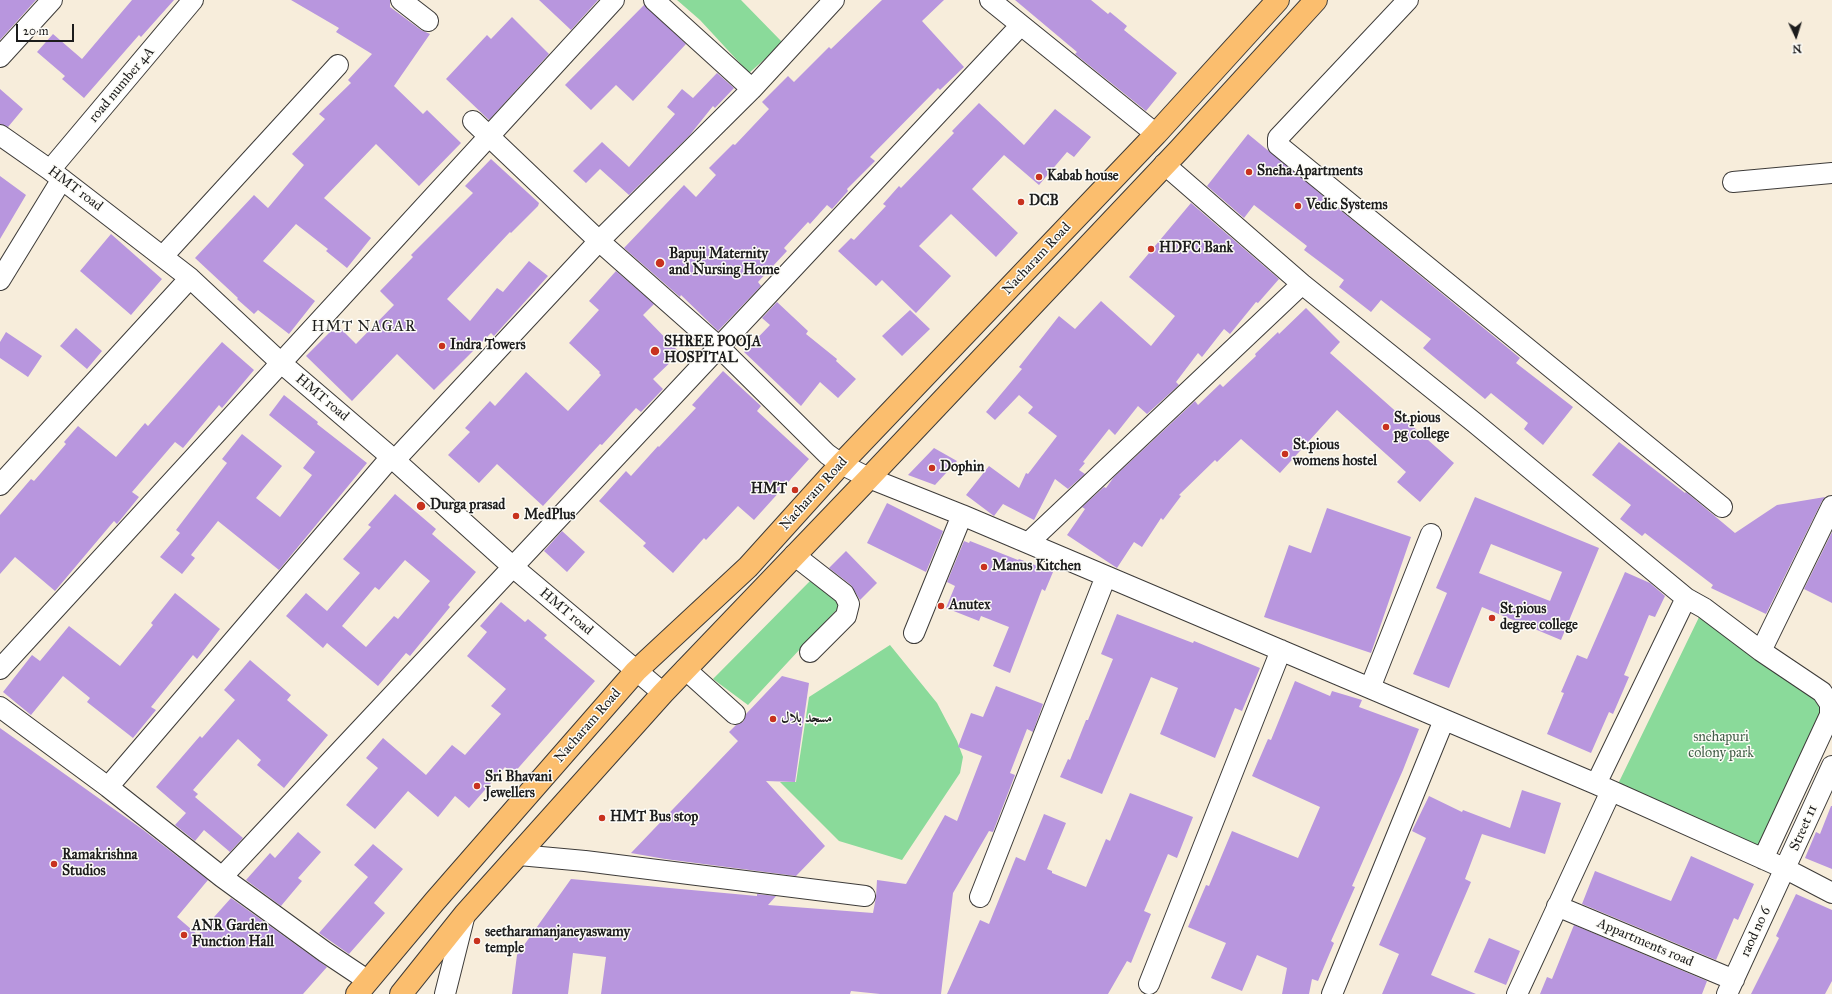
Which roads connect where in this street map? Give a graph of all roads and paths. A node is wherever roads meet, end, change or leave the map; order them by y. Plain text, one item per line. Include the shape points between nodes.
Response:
1 (52, 0) edge
2 (193, 0) edge
3 (401, 0) edge
4 (614, 0) edge
5 (654, 0) edge
6 (834, 0) edge
7 (990, 0) edge
8 (1278, 0) edge
9 (1316, 0) edge
10 (1408, 0) edge
11 (428, 21) dead end
12 (1022, 24) junction
13 (0, 57) edge
14 (338, 65) dead end
15 (752, 89) junction
16 (473, 121) dead end
17 (1156, 134) junction
18 (0, 135) edge
19 (489, 136) junction
20 (1164, 164) junction
21 (1832, 173) edge
22 (56, 175) junction
23 (1733, 182) dead end
24 (599, 241) junction
25 (163, 256) junction
26 (190, 278) junction
27 (0, 280) edge
28 (1302, 284) junction
29 (719, 347) junction
30 (280, 362) junction
31 (392, 459) junction
32 (841, 464) junction
33 (869, 478) junction
34 (0, 485) edge
35 (1832, 506) edge
36 (1722, 507) dead end
37 (962, 515) junction
38 (1431, 534) dead end
39 (1028, 543) junction
40 (794, 555) junction
41 (513, 567) junction
42 (1106, 576) junction
43 (1686, 598) junction
44 (914, 633) dead end
45 (1281, 650) junction
46 (1761, 651) junction
47 (810, 652) dead end
48 (0, 669) edge
49 (685, 669) junction
50 (636, 671) junction
51 (1370, 688) junction
52 (663, 693) junction
53 (0, 707) edge
54 (735, 714) dead end
55 (1444, 720) junction
56 (1832, 766) edge
57 (108, 787) junction
58 (1603, 788) junction
59 (519, 854) junction
60 (1763, 859) junction
61 (1786, 869) junction
62 (222, 877) junction
63 (1832, 892) edge
64 (865, 896) dead end
65 (980, 897) dead end
66 (1557, 906) junction
67 (465, 914) junction
68 (1149, 984) dead end
69 (362, 987) edge
70 (1730, 987) edge
71 (401, 994) edge
72 (449, 994) edge
73 (1332, 994) edge
74 (1517, 994) edge

1 - 13 street
2 - 22 street, road number 4A
3 - 11 street
4 - 19 street
5 - 15 street
6 - 15 street
7 - 12 street
8 - 17 main road, Nacharam Road
9 - 20 main road, Nacharam Road
10 - 36 street via 1278,138 1278,145
12 - 17 street
12 - 29 street
14 - 25 street
15 - 24 street
16 - 19 street
17 - 32 main road, Nacharam Road
18 - 22 street, HMT road
19 - 24 street
19 - 30 street
20 - 28 street
20 - 33 main road, Nacharam Road
21 - 23 street
22 - 25 street, HMT road
22 - 27 street, road number 4A
24 - 29 street
24 - 31 street
25 - 26 street, HMT road
26 - 30 street, HMT road
26 - 34 street
28 - 39 street
28 - 43 street
29 - 32 street via 827,454
29 - 41 street
30 - 31 street, HMT road
30 - 48 street
31 - 41 street, HMT road
31 - 57 street
32 - 33 street
32 - 50 main road, Nacharam Road via 748,567
33 - 37 street
33 - 40 main road, Nacharam Road
35 - 46 street
37 - 39 street
37 - 44 street
38 - 51 street
39 - 42 street
40 - 47 street via 844,594 849,604 846,616
40 - 49 main road, Nacharam Road
41 - 50 street, HMT road
41 - 62 street
42 - 45 street
42 - 65 street
43 - 46 street via 1704,608
43 - 58 street
45 - 51 street
45 - 68 street
46 - 60 street via 1822,692 1830,704 1830,715
49 - 52 main road, Nacharam Road
49 - 54 street
50 - 52 street, HMT road
50 - 69 main road, Nacharam Road
51 - 55 street
52 - 59 main road, Nacharam Road
53 - 57 street
55 - 58 street
55 - 73 street
56 - 61 street, Street 11
57 - 62 street
58 - 60 street
58 - 66 street
59 - 64 street
59 - 67 main road, Nacharam Road
60 - 61 street
61 - 63 street
61 - 70 street, raod no 6
62 - 69 street via 324,952
66 - 70 street, Appartments road
66 - 74 street
67 - 71 main road, Nacharam Road
67 - 72 street

